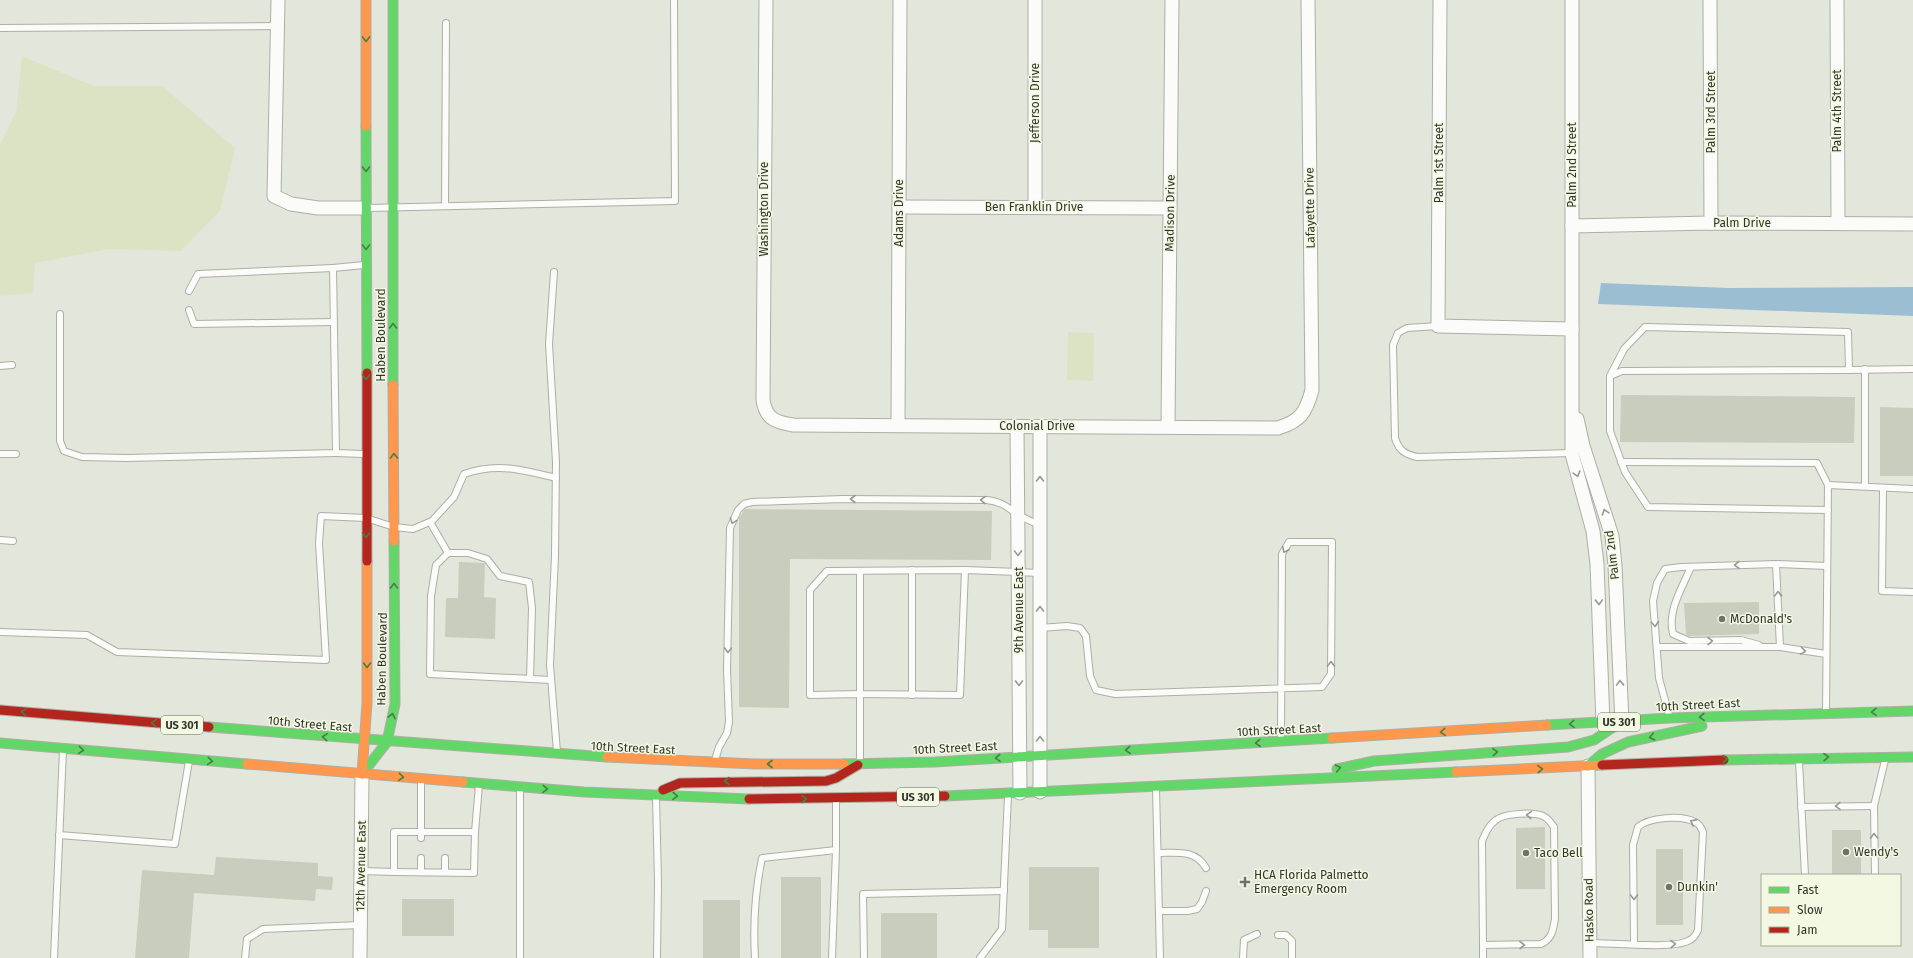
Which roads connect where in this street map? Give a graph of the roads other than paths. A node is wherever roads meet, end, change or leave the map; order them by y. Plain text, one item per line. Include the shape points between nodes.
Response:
1 (278, 0) edge
2 (366, 0) edge
3 (392, 0) edge
4 (674, 0) edge
5 (766, 0) edge
6 (900, 0) edge
7 (1036, 0) edge
8 (1172, 0) edge
9 (1308, 0) edge
10 (1440, 0) edge
11 (1572, 0) edge
12 (1710, 0) edge
13 (1837, 0) edge
14 (446, 23) dead end
15 (278, 26) junction
16 (0, 28) edge
17 (445, 206) junction
18 (899, 207) junction
19 (1036, 207) junction
20 (366, 208) junction
21 (392, 208) junction
22 (1170, 208) junction
23 (1711, 223) junction
24 (1838, 223) junction
25 (1913, 224) edge
26 (1572, 226) junction
27 (366, 265) junction
28 (333, 268) junction
29 (554, 272) dead end
30 (189, 291) dead end
31 (189, 310) dead end
32 (60, 314) dead end
33 (334, 322) junction
34 (1438, 326) junction
35 (1572, 329) junction
36 (0, 366) edge
37 (12, 366) dead end
38 (1865, 369) junction
39 (1913, 369) edge
40 (1849, 370) junction
41 (1610, 376) junction
42 (1570, 394) junction
43 (1302, 415) joint
44 (769, 417) joint
45 (898, 425) junction
46 (1017, 426) junction
47 (1168, 426) junction
48 (1040, 427) junction
49 (1585, 451) junction
50 (336, 453) junction
51 (0, 454) edge
52 (16, 454) dead end
53 (366, 454) junction
54 (1572, 454) junction
55 (1621, 462) junction
56 (556, 478) junction
57 (1828, 485) junction
58 (1865, 486) junction
59 (1883, 489) junction
60 (1913, 489) edge
61 (1828, 510) junction
62 (1018, 514) junction
63 (366, 518) junction
64 (430, 522) junction
65 (1040, 525) junction
66 (394, 527) junction
67 (0, 540) edge
68 (13, 541) dead end
69 (448, 553) junction
70 (1776, 564) junction
71 (1827, 566) junction
72 (1691, 567) junction
73 (912, 570) junction
74 (965, 570) junction
75 (860, 571) junction
76 (1040, 573) junction
77 (1019, 574) junction
78 (1913, 592) edge
79 (1040, 628) junction
80 (0, 632) edge
81 (1657, 647) junction
82 (1780, 647) junction
83 (1768, 648) junction
84 (1826, 654) junction
85 (530, 679) junction
86 (551, 680) junction
87 (1281, 688) junction
88 (860, 694) junction
89 (912, 695) junction
90 (0, 710) edge
91 (1913, 711) edge
92 (1826, 712) junction
93 (1759, 714) junction
94 (1670, 718) junction
95 (1622, 722) junction
96 (1603, 723) junction
97 (364, 740) junction
98 (387, 742) junction
99 (1281, 742) junction
100 (0, 743) edge
101 (63, 748) junction
102 (557, 755) junction
103 (1040, 756) junction
104 (1020, 757) junction
105 (1886, 757) junction
106 (1913, 757) edge
107 (1798, 758) junction
108 (189, 759) junction
109 (715, 763) junction
110 (860, 764) junction
111 (1588, 766) junction
112 (362, 774) junction
113 (421, 779) junction
114 (1272, 781) junction
115 (479, 784) junction
116 (1156, 786) junction
117 (520, 787) junction
118 (1040, 792) junction
119 (1014, 793) junction
120 (656, 796) junction
121 (836, 799) junction
122 (1874, 806) junction
123 (1801, 807) junction
124 (475, 832) junction
125 (59, 835) junction
126 (421, 835) junction
127 (836, 850) junction
128 (1158, 853) junction
129 (421, 858) dead end
130 (445, 858) dead end
131 (1206, 868) dead end
132 (361, 872) junction
133 (394, 872) junction
134 (421, 872) junction
135 (445, 872) junction
136 (1805, 874) edge
137 (1875, 874) edge
138 (1004, 891) junction
139 (1206, 891) dead end
140 (1159, 911) junction
141 (360, 925) junction
142 (1257, 934) dead end
143 (1278, 935) dead end
144 (1590, 943) junction
145 (1634, 944) junction
146 (1483, 945) junction
147 (54, 958) edge
148 (245, 958) edge
149 (360, 958) edge
150 (520, 958) edge
151 (657, 958) edge
152 (755, 958) edge
153 (832, 958) edge
154 (864, 958) edge
155 (980, 958) edge
156 (1160, 958) edge
157 (1244, 958) edge
158 (1292, 958) edge
159 (1483, 958) edge
160 (1590, 958) edge

1 - 15 street
2 -> 20 main road, Haben Boulevard
3 - 21 main road, Haben Boulevard
4 - 17 lane via 675,201
5 - 44 street, Washington Drive via 763,400 764,409
6 - 18 street, Adams Drive
7 - 19 street, Jefferson Drive
8 - 22 street, Madison Drive
9 - 43 street, Lafayette Drive via 1312,390
10 - 34 street, Palm 1st Street
11 - 26 street, Palm 2nd Street
12 - 23 street, Palm 3rd Street
13 - 24 street, Palm 4th Street
14 - 17 lane
15 - 16 lane
15 - 20 street via 274,196 291,204 318,208
17 - 21 lane
18 - 19 street, Ben Franklin Drive
18 - 45 street, Adams Drive
19 - 22 street, Ben Franklin Drive
20 - 21 lane
20 -> 27 main road, Haben Boulevard
66 -> 21 main road, Haben Boulevard
22 - 47 street, Madison Drive
23 - 24 street, Palm Drive
23 - 26 street, Palm Drive
24 - 25 street, Palm Drive
26 - 35 street, Palm 2nd Street
27 - 28 lane
27 -> 53 main road, Haben Boulevard
28 - 30 lane via 198,274
28 - 33 lane
29 - 56 lane via 549,344
31 - 33 lane via 194,324
32 - 50 lane via 60,441 64,451 82,457 126,458
33 - 50 lane
34 - 35 street
34 - 54 lane via 1407,328 1398,333 1393,345 1395,438 1398,448 1417,457
35 - 42 street, Palm 2nd
36 - 37 lane
38 - 39 lane
38 - 40 lane
38 - 58 lane
40 - 41 lane via 1622,372
40 - 41 lane via 1848,332 1645,327 1624,349
41 - 55 lane via 1610,431
42 - 49 street, Palm 2nd
42 - 54 street, Palm 2nd
43 - 47 street, Colonial Drive via 1292,424 1278,428
44 - 45 street, Colonial Drive via 779,423 793,425
45 - 46 street, Colonial Drive
46 - 48 street, Colonial Drive
46 - 62 street, 9th Avenue East
47 - 48 street, Colonial Drive
65 -> 48 street, 9th Avenue East
49 - 54 lane
95 -> 49 street, Palm 2nd via 1612,536
50 - 53 lane
51 - 52 lane
53 - 63 main road, Haben Boulevard
54 -> 96 street, Palm 2nd via 1595,544
55 - 57 lane via 1817,463
55 - 61 lane via 1648,507
56 - 64 lane via 516,468 481,468 464,474 454,497
56 - 86 lane
57 - 58 lane
57 - 61 lane
58 - 59 lane
59 - 60 lane
59 - 78 lane via 1882,591
61 - 71 lane
62 - 65 lane
62 -> 77 street, 9th Avenue East
62 -> 109 lane via 997,501 986,500 793,500 744,504 733,518 730,528 727,669 729,722 727,733 715,755
63 - 66 lane
63 - 80 lane via 321,516 319,543 326,660 117,652 87,635
63 -> 97 main road, Haben Boulevard via 367,703
64 - 66 lane via 413,529
64 - 69 lane
65 - 76 street, 9th Avenue East
98 -> 66 main road, Haben Boulevard via 395,704
67 - 68 lane
69 - 85 lane via 468,554 487,559 500,576 529,582 532,608
69 - 85 lane via 436,565 431,596 430,674
70 - 71 lane
70 -> 72 lane
82 -> 70 lane
71 - 84 lane
72 -> 81 lane via 1665,569 1657,583 1653,601
72 -> 83 lane via 1674,605 1671,625 1674,634 1689,641 1741,640
73 - 74 lane
73 - 75 lane
73 - 89 lane
74 - 77 lane
74 - 89 lane via 960,695
75 - 88 lane
75 - 88 lane via 827,571 810,590 810,695
76 - 77 lane
79 -> 76 street, 9th Avenue East
77 -> 104 street, 9th Avenue East
79 - 87 lane via 1080,628 1086,636 1090,676 1096,690 1116,694
103 -> 79 street, 9th Avenue East
81 - 83 lane
81 - 94 lane via 1659,678
82 - 83 lane
82 -> 84 lane
84 - 92 lane
85 - 86 lane
86 - 102 lane
87 -> 87 lane via 1322,687 1331,674 1332,542 1289,542 1282,554
87 - 99 lane
88 - 89 lane
88 - 110 lane
97 -> 90 main road, 10th Street East / US 301
91 -> 92 main road, 10th Street East / US 301
92 - 93 main road, 10th Street East / US 301
93 -> 94 main road, 10th Street East / US 301
93 -> 111 main road via 1628,742 1602,754
94 - 95 main road, 10th Street East / US 301
95 - 96 main road, 10th Street East / US 301
114 -> 95 main road via 1374,761 1568,747 1594,740
96 -> 99 main road, 10th Street East / US 301
97 - 98 main road, 10th Street East / US 301
97 - 112 main road, Haben Boulevard
98 - 102 main road, 10th Street East / US 301
98 - 112 main road, Haben Boulevard
99 -> 103 main road, 10th Street East / US 301
100 - 101 main road, US 301
101 -> 108 main road, US 301
101 - 125 lane
102 - 109 main road, 10th Street East / US 301
103 - 104 main road, 10th Street East / US 301
103 - 118 street, 9th Avenue East
104 -> 110 main road, 10th Street East / US 301
104 - 119 street, 9th Avenue East
105 - 106 main road, US 301
107 -> 105 main road, US 301
105 - 122 lane
111 -> 107 main road, US 301
107 - 123 lane
108 -> 112 main road, US 301
108 - 125 lane via 175,844
110 -> 109 main road, 10th Street East / US 301
110 -> 120 main road via 826,781 680,783 662,790
114 -> 111 main road, US 301
111 - 144 street, Hasko Road
112 -> 113 main road, US 301
112 - 132 street, 12th Avenue East
113 - 115 main road, US 301
113 - 126 lane
114 - 116 main road, US 301
115 - 117 main road, US 301
115 - 124 lane
116 - 118 main road, US 301
116 - 128 lane
117 -> 120 main road, US 301
117 - 150 lane
118 - 119 main road, US 301
119 - 121 main road, US 301
119 - 138 lane
120 -> 121 main road, US 301
120 - 151 lane
121 - 127 lane
122 -> 123 lane
137 -> 122 lane
123 - 136 lane
124 - 126 lane
124 - 135 lane via 474,873
125 - 147 lane
126 - 133 lane via 394,832
127 - 152 lane via 762,858 754,928
127 - 153 lane
128 - 131 lane via 1194,854 1202,860
128 - 140 lane
129 - 134 lane
130 - 135 lane
132 - 133 lane
132 - 141 street, 12th Avenue East
133 - 134 lane
134 - 135 lane
138 - 154 lane via 863,894
138 - 155 lane via 1002,930
139 - 140 lane via 1197,909
140 - 156 lane
141 - 148 lane via 263,930 247,938
141 - 149 street, 12th Avenue East
142 - 157 lane via 1244,940
143 - 158 lane via 1286,935 1292,941
144 - 145 lane
144 - 160 street, Hasko Road
145 -> 145 lane via 1676,944 1695,937 1698,930 1704,832 1696,822 1687,819 1651,819 1638,827 1633,845
146 -> 146 lane via 1542,944 1548,941 1555,919 1554,827 1544,816 1510,814 1497,819 1488,827 1482,840
146 - 159 lane

